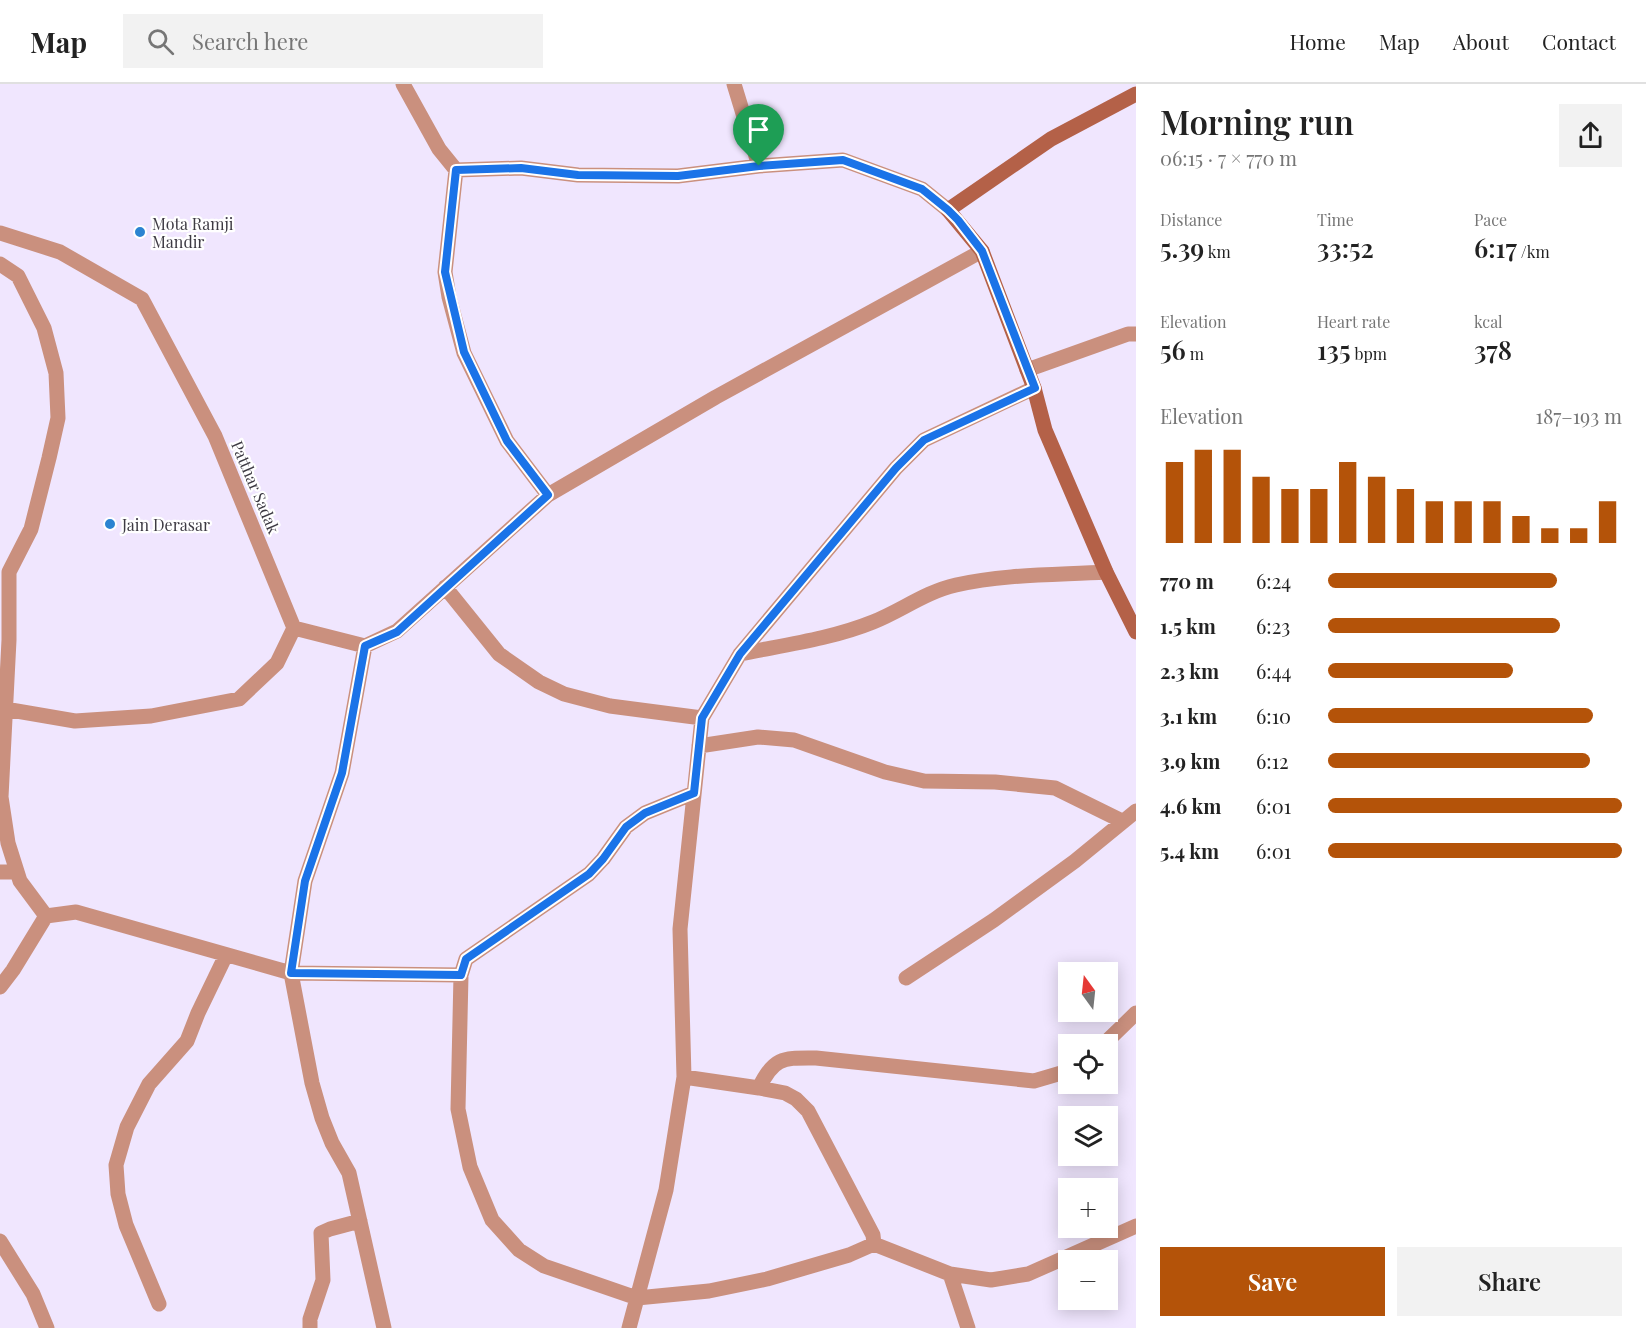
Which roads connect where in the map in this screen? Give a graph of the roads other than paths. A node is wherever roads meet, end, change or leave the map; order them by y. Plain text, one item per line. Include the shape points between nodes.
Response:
1 (403, 84) edge
2 (734, 84) edge
3 (1136, 94) edge
4 (759, 166) junction
5 (456, 170) junction
6 (948, 210) junction
7 (0, 233) edge
8 (982, 251) junction
9 (0, 264) edge
10 (1136, 334) edge
11 (1028, 370) junction
12 (1035, 388) junction
13 (548, 495) junction
14 (5, 570) edge
15 (1106, 572) junction
16 (445, 587) junction
17 (294, 628) junction
18 (1136, 632) edge
19 (365, 646) junction
20 (740, 654) junction
21 (5, 709) junction
22 (702, 718) junction
23 (699, 746) junction
24 (694, 793) junction
25 (1136, 811) edge
26 (1122, 821) junction
27 (0, 872) edge
28 (17, 872) junction
29 (46, 916) junction
30 (226, 955) junction
31 (291, 973) junction
32 (461, 975) junction
33 (906, 978) dead end
34 (0, 987) edge
35 (1136, 1013) edge
36 (1114, 1034) edge
37 (1058, 1074) edge
38 (684, 1077) junction
39 (759, 1088) junction
40 (360, 1221) junction
41 (1136, 1226) edge
42 (0, 1241) edge
43 (874, 1244) junction
44 (950, 1274) junction
45 (637, 1299) junction
46 (159, 1304) dead end
47 (47, 1328) edge
48 (310, 1328) edge
49 (384, 1328) edge
50 (629, 1328) edge
51 (968, 1328) edge

1 - 5 street via 439,149
2 - 4 street
3 - 6 street via 1051,139
4 - 5 street via 678,176 578,175 521,168
4 - 6 street via 843,160 922,189
5 - 13 street via 445,272 464,352 507,441
6 - 8 street
7 - 17 street, Patthar Sadak via 60,252 142,299 215,436
8 - 11 street
8 - 13 street via 716,397
9 - 14 street via 18,276 44,328 56,373 58,418 31,529
10 - 11 street
11 - 12 street
12 - 15 street via 1045,430
12 - 20 street via 924,440
13 - 16 street
14 - 21 street
15 - 18 street
15 - 20 street via 955,585 838,634
16 - 19 street via 397,632
16 - 22 street via 499,654 539,682 564,694 610,706
17 - 19 street
17 - 21 street via 277,663 239,699 151,716 75,721
19 - 31 street via 342,773 305,881
20 - 22 street
21 - 28 street via 1,797
22 - 23 street
23 - 24 street
23 - 26 street via 758,737 794,740 885,772 924,781 1055,788
24 - 32 street via 645,813 626,827 589,874 466,959
24 - 38 street via 680,929
25 - 26 street
26 - 33 street via 1066,868
27 - 28 street
28 - 29 street
29 - 30 street via 76,912
29 - 34 street
30 - 31 street
30 - 46 street via 187,1041 149,1084 127,1127 116,1165 126,1225
31 - 32 street
31 - 40 street via 312,1083 332,1143 349,1173
32 - 45 street via 458,1109 470,1167 492,1220 519,1250 544,1266
35 - 36 street
37 - 39 street via 1034,1081 794,1058 779,1061 767,1070
38 - 39 street
38 - 45 street via 666,1190
39 - 43 street via 785,1093 808,1111 873,1235
40 - 48 street via 321,1233 323,1280
40 - 49 street
41 - 44 street via 1028,1274 992,1280
42 - 47 street via 33,1294
43 - 44 street
43 - 45 street via 767,1280
44 - 51 street
45 - 50 street

